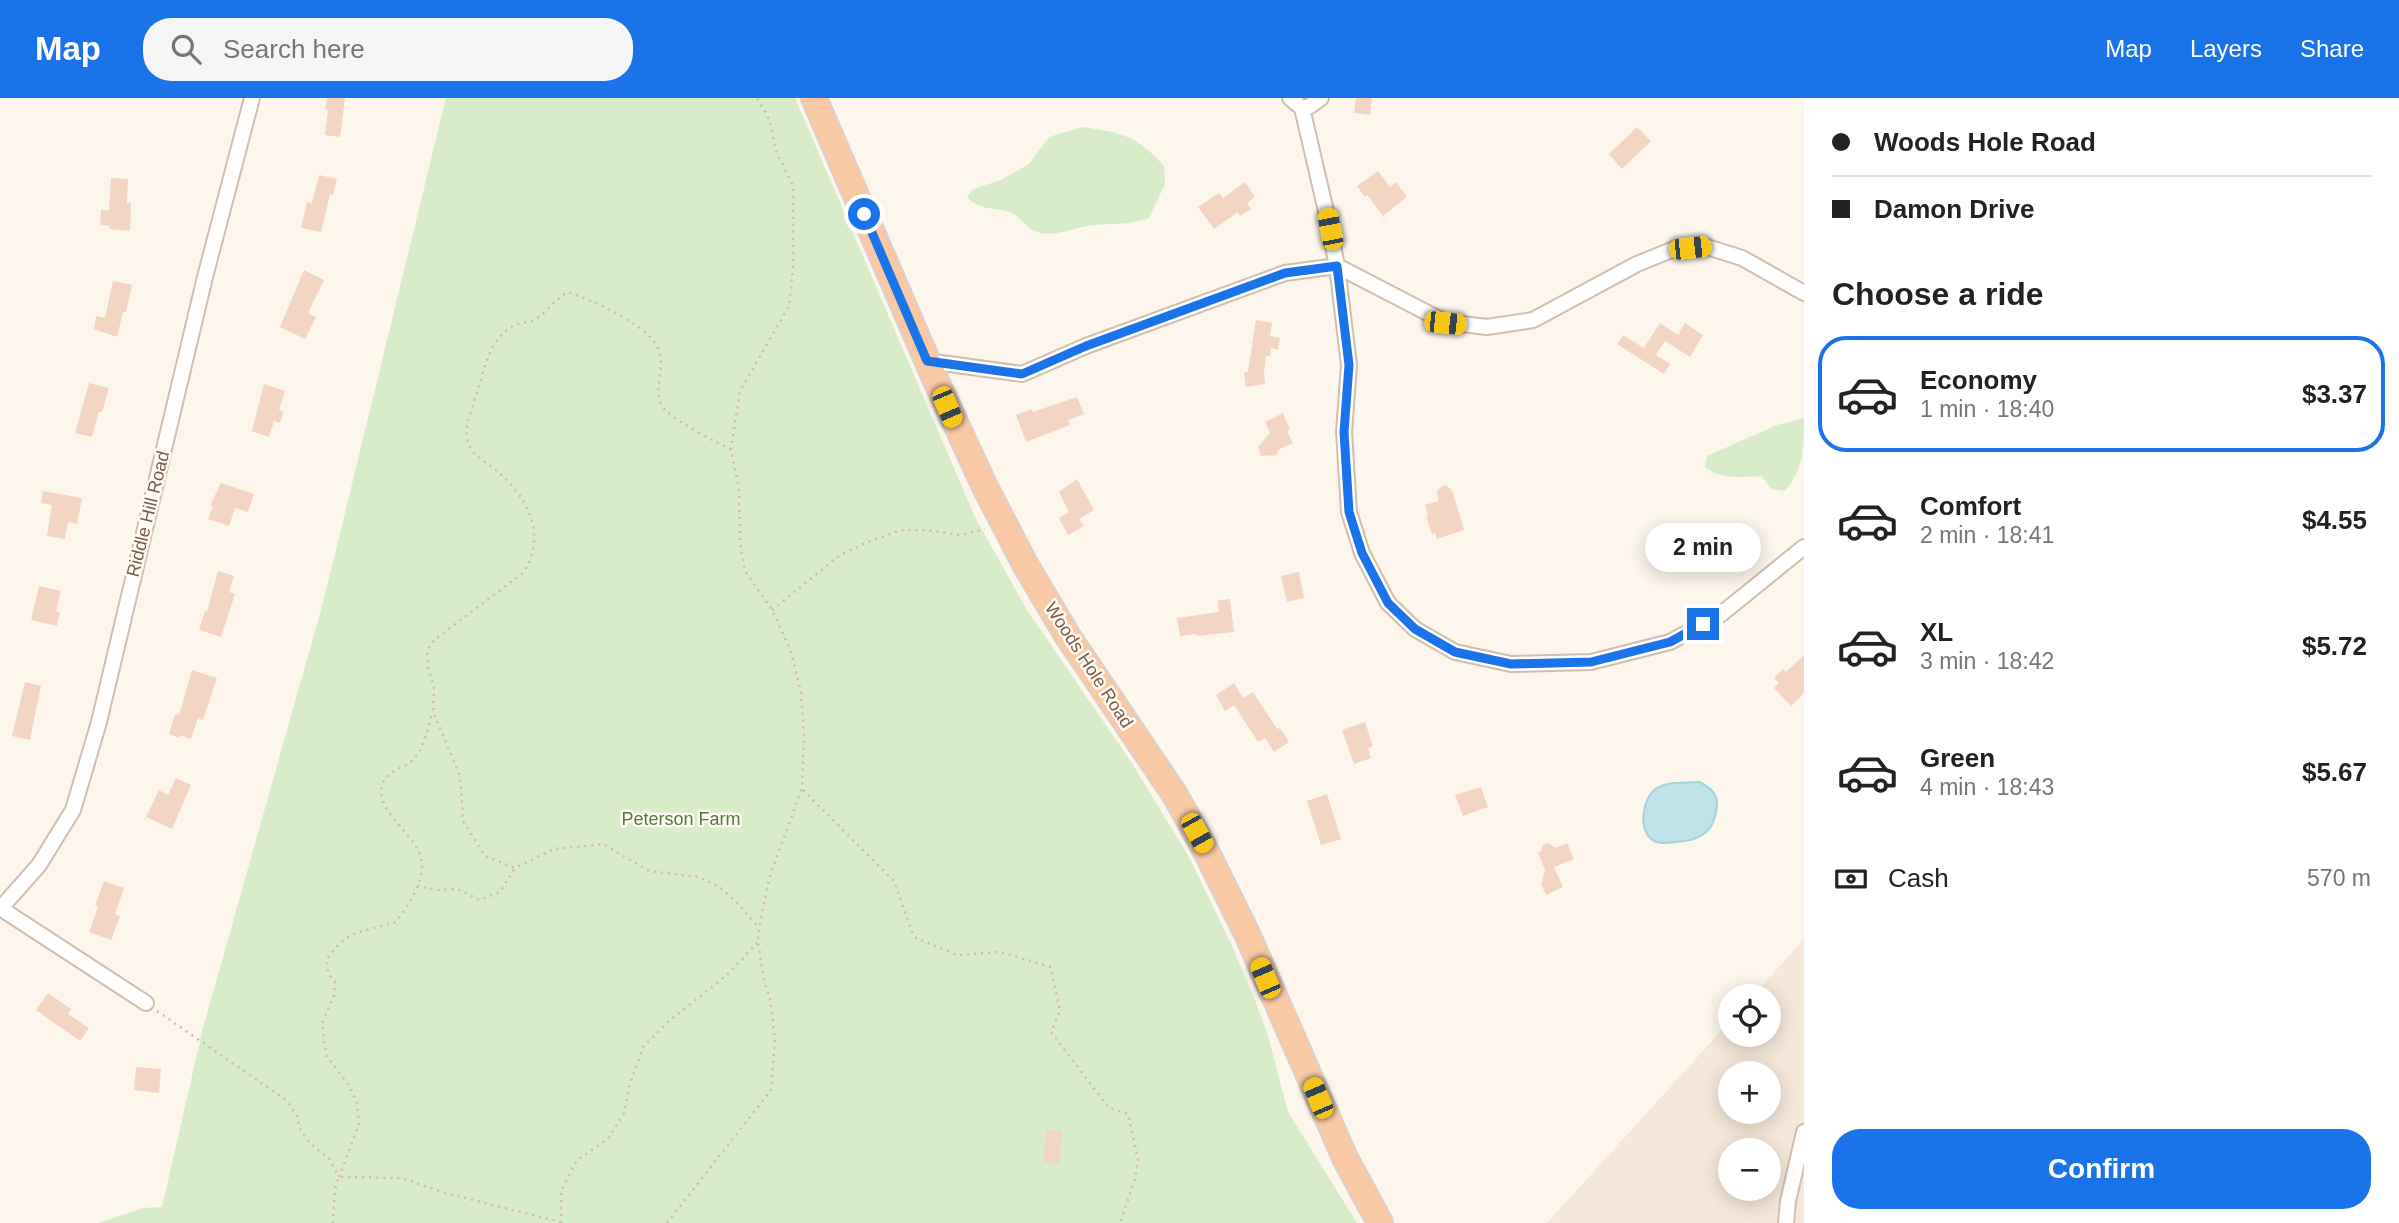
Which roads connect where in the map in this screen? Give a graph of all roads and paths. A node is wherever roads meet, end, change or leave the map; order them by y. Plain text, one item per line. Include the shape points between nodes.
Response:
1 (252, 98) edge
2 (757, 98) edge
3 (814, 98) edge
4 (1321, 98) edge
5 (1296, 103) edge
6 (1337, 266) junction
7 (1804, 293) edge
8 (927, 361) junction
9 (731, 449) junction
10 (1004, 524) junction
11 (1804, 547) edge
12 (772, 610) junction
13 (433, 711) junction
14 (802, 789) junction
15 (515, 869) junction
16 (418, 886) junction
17 (0, 909) edge
18 (759, 928) junction
19 (758, 942) junction
20 (146, 1003) joint
21 (1804, 1132) edge
22 (339, 1177) junction
23 (561, 1222) edge
24 (333, 1223) edge
25 (667, 1223) edge
26 (1120, 1223) edge
27 (1380, 1223) edge
28 (1786, 1223) edge

1 - 17 street, Riddle Hill Road via 74,810 39,865
2 - 9 path via 793,186 793,267 789,306 740,391
3 - 8 highway, Woods Hole Road
4 - 5 street via 1310,106
5 - 6 street
6 - 7 street via 1445,323 1487,327 1533,320 1674,249 1704,246 1742,258
6 - 8 street via 1285,273 1022,374
6 - 11 street via 1349,365 1344,432 1349,512 1362,553 1388,603 1415,629 1455,652 1511,664 1591,662 1670,642 1720,615
8 - 10 highway, Woods Hole Road
9 - 12 path via 745,571
9 - 13 path via 704,438 664,408 659,398 661,357 656,344 645,332 585,298 568,292 533,321 501,336 489,353 466,432 478,457 510,482 522,499 536,540 523,573 434,640 426,651
10 - 12 path via 961,535 901,530 868,542 840,555
10 - 27 highway, Woods Hole Road via 1067,635 1175,794 1208,853 1345,1158
12 - 14 path via 790,649 801,691
13 - 15 path via 460,776 463,821 485,856
13 - 16 path via 413,761 389,774 382,784 388,811 414,840 422,863
14 - 18 path via 769,879
14 - 26 path via 894,881 914,937 957,955 1001,952 1051,967 1060,1011 1051,1032 1109,1108 1128,1114 1138,1159
15 - 16 path via 500,892 479,900 458,889
15 - 18 path via 554,849 603,844 649,871 698,877 721,888
16 - 22 path via 396,922 358,931 327,959 328,973 335,982 322,1023 326,1055 350,1087 359,1124
17 - 20 street
18 - 19 path
19 - 23 path via 643,1047 624,1112 608,1139 577,1160 562,1191
19 - 25 path via 775,1041 771,1090
20 - 22 path via 286,1100 301,1132 329,1158
21 - 28 street
22 - 23 path via 401,1178
22 - 24 path

